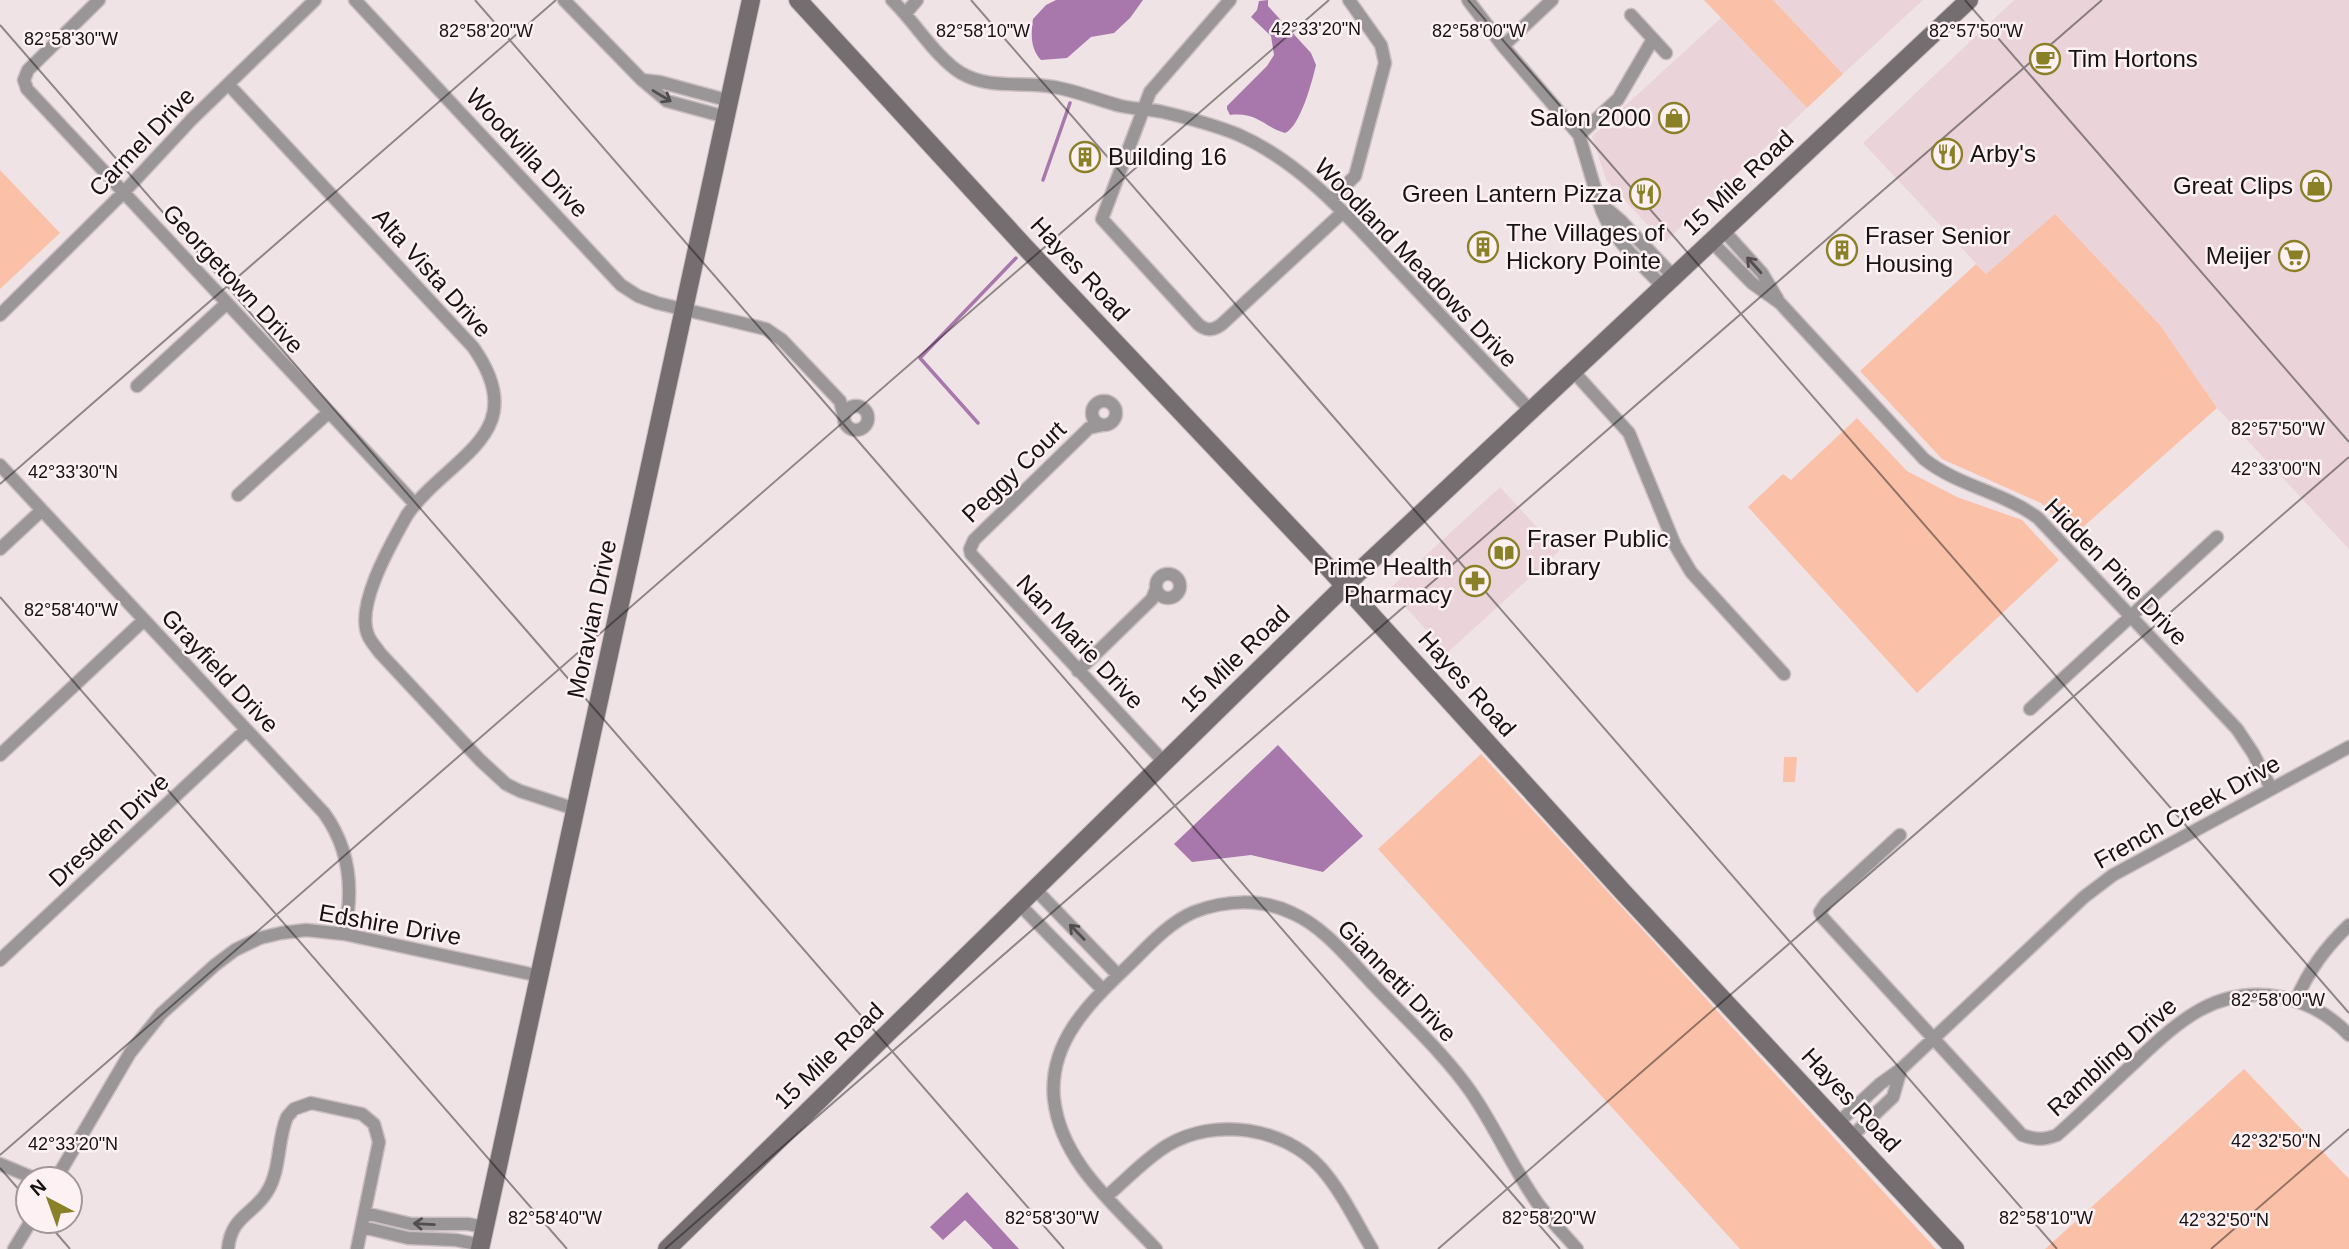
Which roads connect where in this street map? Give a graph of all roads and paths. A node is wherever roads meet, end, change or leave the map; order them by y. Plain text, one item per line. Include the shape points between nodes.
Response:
1 (99, 0) edge
2 (315, 0) edge
3 (355, 0) edge
4 (583, 0) edge
5 (751, 0) edge
6 (798, 0) edge
7 (892, 0) edge
8 (917, 0) edge
9 (1230, 0) edge
10 (1349, 0) edge
11 (1468, 0) edge
12 (1552, 0) edge
13 (1969, 0) edge
14 (568, 5) edge
15 (906, 13) junction
16 (1631, 15) dead end
17 (1654, 39) junction
18 (1503, 46) junction
19 (1666, 53) dead end
20 (228, 84) junction
21 (728, 109) junction
22 (1142, 110) junction
23 (1579, 135) junction
24 (124, 192) junction
25 (1331, 200) junction
26 (1343, 212) junction
27 (1717, 236) junction
28 (1669, 282) junction
29 (227, 303) junction
30 (684, 310) junction
31 (0, 315) edge
32 (1573, 371) junction
33 (137, 386) dead end
34 (840, 401) junction
35 (855, 405) junction
36 (1530, 410) junction
37 (329, 412) junction
38 (844, 416) junction
39 (1091, 421) junction
40 (0, 465) edge
41 (238, 495) dead end
42 (415, 504) junction
43 (42, 510) junction
44 (2217, 537) dead end
45 (0, 549) edge
46 (970, 549) joint
47 (1345, 586) junction
48 (1157, 595) dead end
49 (2132, 615) junction
50 (144, 620) junction
51 (1078, 671) junction
52 (1784, 674) dead end
53 (2030, 709) dead end
54 (246, 730) junction
55 (2346, 753) edge
56 (0, 755) edge
57 (1164, 762) junction
58 (2271, 788) junction
59 (575, 809) junction
60 (1900, 835) dead end
61 (1035, 889) junction
62 (1018, 904) junction
63 (2349, 925) edge
64 (344, 934) junction
65 (0, 960) edge
66 (1118, 975) junction
67 (540, 976) junction
68 (1103, 990) junction
69 (2296, 1000) junction
70 (2349, 1035) edge
71 (1933, 1039) junction
72 (1901, 1069) junction
73 (1839, 1122) junction
74 (1852, 1136) junction
75 (64, 1165) edge
76 (1107, 1196) junction
77 (365, 1213) junction
78 (362, 1227) junction
79 (482, 1240) edge
80 (675, 1246) edge
81 (228, 1249) edge
82 (357, 1249) edge
83 (1156, 1249) edge
84 (1372, 1249) edge
85 (1577, 1249) edge
86 (1955, 1249) edge

1 - 24 street, Georgetown Drive via 28,70 24,80 27,89
2 - 20 street, Carmel Drive
3 - 30 street, Woodvilla Drive via 621,285 638,296
4 - 14 street
5 - 21 street, Moravian Drive
6 - 47 street, Hayes Road
7 - 15 street, Woodland Meadows Drive
8 - 15 street
9 - 22 street via 1150,92
10 - 25 street via 1381,45 1385,63 1355,176
11 - 18 street
12 - 18 street
13 - 27 street, 15 Mile Road
14 - 21 street via 667,101
15 - 22 street, Woodland Meadows Drive via 946,61 972,78 1055,87
16 - 17 street
17 - 19 street
17 - 23 street via 1618,99
18 - 23 street
20 - 24 street, Carmel Drive
20 - 42 street, Alta Vista Drive via 485,363 494,393 486,434
21 - 30 street, Moravian Drive
22 - 25 street, Woodland Meadows Drive via 1160,111 1239,135 1289,164
22 - 26 street via 1102,219 1202,328 1213,330 1222,324
23 - 28 street via 1612,233
24 - 29 street, Georgetown Drive
24 - 31 street, Carmel Drive
25 - 26 street, Woodland Meadows Drive
26 - 36 street, Woodland Meadows Drive
27 - 28 street, 15 Mile Road
27 - 49 street, Hidden Pine Drive via 1752,283 1780,303 1924,459 1953,478 2038,518
28 - 32 street, 15 Mile Road
29 - 33 street
29 - 37 street, Georgetown Drive
30 - 34 street, Woodvilla Drive via 766,329
30 - 59 street, Moravian Drive
32 - 36 street, 15 Mile Road
32 - 52 street via 1629,433 1675,545 1691,572
34 - 35 street
34 - 38 street
35 - 38 street
35 - 38 street via 866,410 866,425 851,429
36 - 47 street, 15 Mile Road
37 - 41 street
37 - 42 street, Georgetown Drive
39 - 39 street, Peggy Court via 1111,423 1116,409 1111,402 1099,402 1093,407
39 - 46 street, Peggy Court
40 - 43 street, Grayfield Drive
42 - 59 street, Alta Vista Drive via 370,594 367,634 493,774 520,792
43 - 45 street
43 - 50 street, Grayfield Drive
44 - 49 street
46 - 51 street, Nan Marie Drive via 974,559
47 - 57 street, 15 Mile Road
47 - 73 street, Hayes Road
48 - 51 street
49 - 53 street
49 - 58 street, Hidden Pine Drive via 2237,729
50 - 54 street, Grayfield Drive
50 - 56 street
51 - 57 street, Nan Marie Drive
54 - 64 street, Grayfield Drive via 324,813 336,833 350,888
54 - 65 street, Dresden Drive
55 - 58 street, French Creek Drive
57 - 61 street, 15 Mile Road
58 - 71 street, French Creek Drive via 2113,875
59 - 67 street, Moravian Drive
60 - 71 street via 1820,912
61 - 62 street, 15 Mile Road
66 -> 61 street
62 - 68 street
62 - 80 street, 15 Mile Road
63 - 69 street via 2319,957
64 - 67 street, Edshire Drive
64 - 75 street, Edshire Drive via 281,933 235,950 215,965 161,1014 130,1053
66 - 68 street, Giannetti Drive
66 - 85 street, Giannetti Drive via 1151,943 1191,914 1212,906 1248,902 1293,913 1326,934 1456,1074 1537,1202
67 - 79 street, Moravian Drive
68 - 76 street, Giannetti Drive via 1074,1023 1062,1046 1054,1098 1070,1150
69 - 70 street
69 - 71 street, Rambling Drive via 2238,996 2204,1006 2175,1024 2057,1135 2047,1139 2022,1135
71 - 72 street, French Creek Drive
72 - 73 street, French Creek Drive
72 - 74 street, French Creek Drive via 1893,1097
73 - 74 street, Hayes Road
74 - 86 street, Hayes Road
76 - 83 street, Giannetti Drive
76 - 84 street via 1154,1154 1182,1138 1223,1129 1253,1131 1287,1143 1320,1167
77 - 78 street
79 -> 77 street via 468,1224 411,1224
77 - 81 street via 379,1142 374,1124 362,1114 302,1105 285,1120 269,1189 236,1223
78 - 79 street via 408,1238
78 - 82 street

